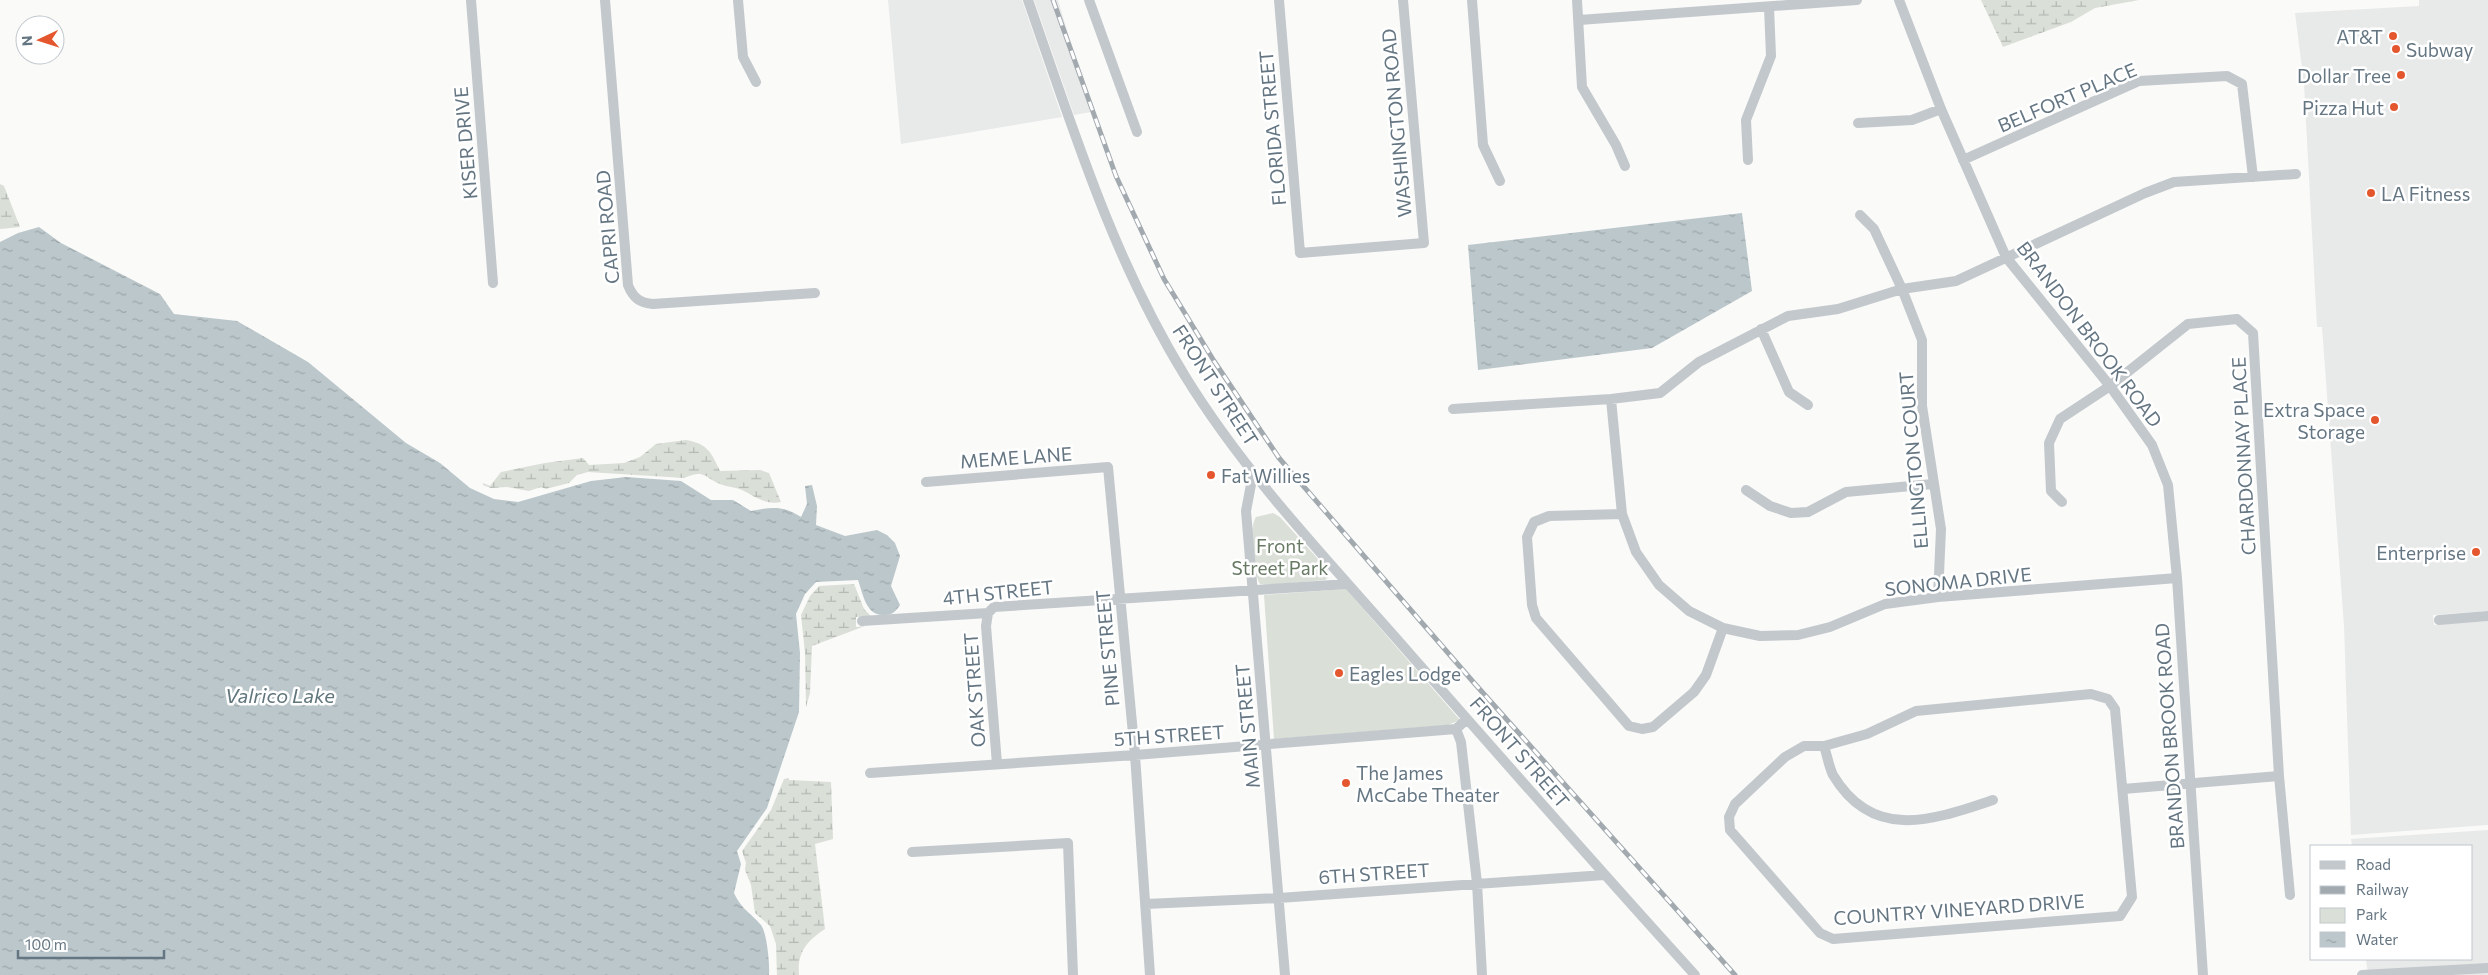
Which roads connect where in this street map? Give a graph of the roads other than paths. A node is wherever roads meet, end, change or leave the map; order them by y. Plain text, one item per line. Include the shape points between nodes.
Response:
1 (471, 0) edge
2 (605, 0) edge
3 (738, 0) edge
4 (1028, 0) edge
5 (1089, 0) edge
6 (1279, 0) edge
7 (1403, 0) edge
8 (1472, 0) edge
9 (1577, 0) edge
10 (1857, 0) edge
11 (1899, 0) edge
12 (1769, 7) junction
13 (1579, 20) junction
14 (756, 82) dead end
15 (1941, 109) junction
16 (1858, 123) dead end
17 (1137, 132) dead end
18 (1748, 160) dead end
19 (1963, 160) junction
20 (1625, 166) dead end
21 (2296, 174) dead end
22 (2253, 177) junction
23 (1500, 181) dead end
24 (1860, 215) dead end
25 (1424, 243) joint
26 (2006, 257) junction
27 (493, 283) dead end
28 (1902, 289) junction
29 (815, 293) dead end
30 (1761, 329) junction
31 (2110, 386) junction
32 (1611, 399) junction
33 (1808, 405) dead end
34 (1453, 408) dead end
35 (1108, 468) joint
36 (1254, 474) junction
37 (926, 482) dead end
38 (1933, 484) junction
39 (1746, 490) dead end
40 (2062, 502) dead end
41 (1622, 514) junction
42 (2177, 578) junction
43 (1348, 584) junction
44 (1254, 591) junction
45 (1938, 597) junction
46 (1120, 599) junction
47 (988, 613) junction
48 (2488, 616) edge
49 (2439, 620) dead end
50 (862, 622) dead end
51 (1723, 628) junction
52 (1467, 719) junction
53 (1456, 729) junction
54 (1266, 744) junction
55 (1824, 746) junction
56 (1135, 755) junction
57 (997, 764) junction
58 (870, 773) dead end
59 (2280, 776) junction
60 (2189, 784) junction
61 (2123, 789) junction
62 (1993, 800) dead end
63 (912, 852) dead end
64 (1604, 876) junction
65 (1477, 882) junction
66 (2290, 895) dead end
67 (1279, 898) junction
68 (1146, 904) junction
69 (2488, 968) edge
70 (1073, 975) edge
71 (1150, 975) edge
72 (1285, 975) edge
73 (1482, 975) edge
74 (1695, 975) edge
75 (2203, 975) edge
76 (2362, 975) edge

1 - 27 street, KISER DRIVE
2 - 29 street, CAPRI ROAD via 628,286 632,295 653,304
3 - 14 street via 744,58
4 - 36 street, FRONT STREET via 1099,203 1138,292 1185,377
5 - 17 street
6 - 25 street, FLORIDA STREET via 1300,253
7 - 25 street, WASHINGTON ROAD
8 - 23 street via 1483,145
9 - 13 street
10 - 12 street
11 - 15 street, BRANDON BROOK ROAD
12 - 13 street
12 - 18 street via 1771,56 1746,120
13 - 20 street via 1582,87
15 - 16 street via 1912,120
15 - 19 street, BRANDON BROOK ROAD
19 - 22 street, BELFORT PLACE via 2139,81 2227,76 2242,84
19 - 26 street, BRANDON BROOK ROAD
21 - 22 street
22 - 26 street via 2174,182
24 - 28 street, ELLINGTON COURT via 1874,229
26 - 28 street via 1956,281
26 - 31 street, BRANDON BROOK ROAD
28 - 30 street via 1838,309 1788,316
28 - 38 street, ELLINGTON COURT via 1922,340 1922,406
30 - 32 street via 1699,362 1660,393
30 - 33 street via 1789,392
31 - 40 street, CHARDONNAY PLACE via 2060,419 2049,443 2051,491
31 - 42 street, BRANDON BROOK ROAD via 2152,445 2168,485
31 - 59 street, CHARDONNAY PLACE via 2188,324 2236,319 2253,332
32 - 34 street
32 - 41 street, SONOMA DRIVE
35 - 37 street, MEME LANE
35 - 46 street, PINE STREET
36 - 43 street, FRONT STREET
36 - 44 street, MAIN STREET via 1246,511
38 - 39 street via 1846,492 1808,512 1791,512 1770,506
38 - 45 street, ELLINGTON COURT via 1941,529
41 - 51 street, SONOMA DRIVE via 1636,552 1659,585 1689,611
41 - 51 street via 1549,516 1534,522 1527,537 1532,605 1536,618 1629,726 1642,730 1653,727 1694,692 1706,675
42 - 45 street, SONOMA DRIVE
42 - 60 street, BRANDON BROOK ROAD
43 - 44 street, 4TH STREET
43 - 52 street, FRONT STREET
44 - 46 street, 4TH STREET
44 - 54 street, MAIN STREET
45 - 51 street, SONOMA DRIVE via 1886,604 1830,627 1798,635 1760,636
46 - 47 street, 4TH STREET via 994,607
46 - 56 street, PINE STREET
47 - 50 street, 4TH STREET
47 - 57 street, OAK STREET via 986,626
48 - 49 street
52 - 53 street
52 - 64 street, FRONT STREET
53 - 54 street, 5TH STREET
53 - 65 street via 1461,742
54 - 56 street, 5TH STREET
54 - 67 street, MAIN STREET
55 - 61 street, COUNTRY VINEYARD DRIVE via 1867,734 1916,711 2091,694 2108,699 2115,709
55 - 61 street, COUNTRY VINEYARD DRIVE via 1804,746 1785,757 1735,804 1729,816 1730,830 1820,933 1833,939 2120,916 2132,897
55 - 62 street via 1833,775 1861,809 1881,818 1900,822 1957,812
56 - 57 street, 5TH STREET
56 - 68 street, PINE STREET
57 - 58 street, 5TH STREET
59 - 60 street
59 - 66 street, CHARDONNAY PLACE
60 - 61 street
60 - 75 street, BRANDON BROOK ROAD
63 - 70 street via 1068,843
64 - 65 street, 6TH STREET
64 - 74 street, FRONT STREET
65 - 67 street, 6TH STREET
65 - 73 street
67 - 68 street, 6TH STREET
67 - 72 street, MAIN STREET
68 - 71 street, PINE STREET
69 - 76 street

